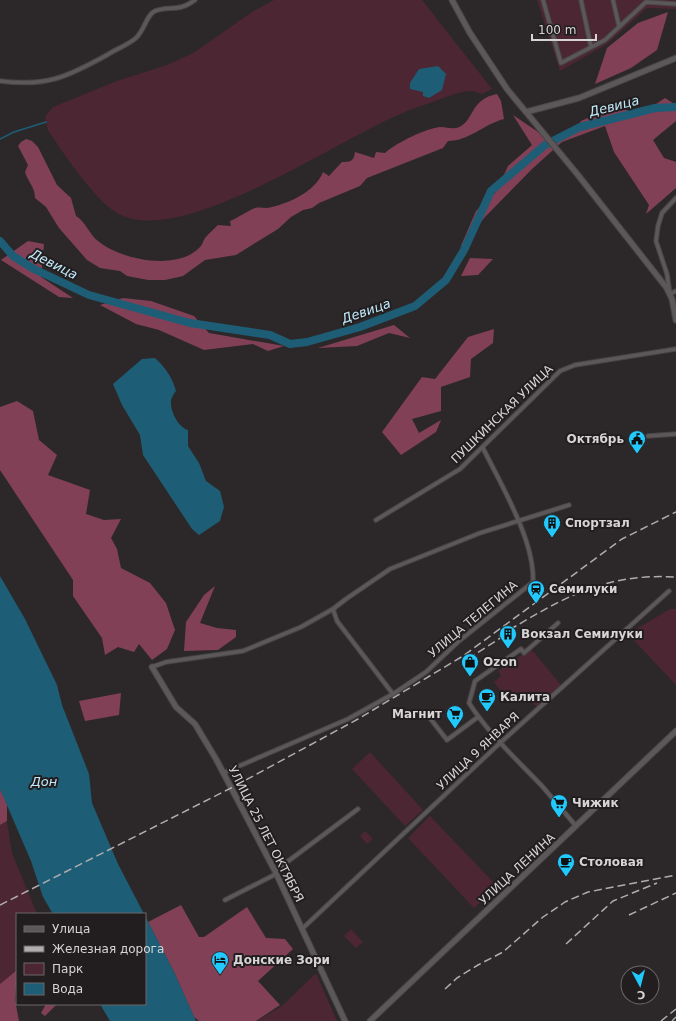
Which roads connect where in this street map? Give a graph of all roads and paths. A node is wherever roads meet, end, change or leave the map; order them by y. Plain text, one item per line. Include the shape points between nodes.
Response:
1 (195, 0) edge
2 (452, 0) edge
3 (543, 0) edge
4 (581, 0) edge
5 (613, 0) edge
6 (646, 1) edge
7 (676, 4) edge
8 (619, 26) junction
9 (591, 47) junction
10 (676, 58) edge
11 (0, 81) edge
12 (526, 112) junction
13 (676, 198) edge
14 (676, 291) edge
15 (670, 294) junction
16 (676, 320) edge
17 (676, 349) edge
18 (676, 434) edge
19 (648, 436) dead end
20 (482, 448) junction
21 (569, 505) dead end
22 (376, 520) dead end
23 (518, 520) junction
24 (669, 590) dead end
25 (333, 610) junction
26 (558, 623) dead end
27 (152, 667) joint
28 (393, 694) junction
29 (426, 713) dead end
30 (478, 718) junction
31 (676, 731) edge
32 (500, 743) junction
33 (224, 773) junction
34 (358, 809) dead end
35 (576, 826) junction
36 (276, 873) junction
37 (225, 900) dead end
38 (302, 928) junction
39 (347, 1021) edge
40 (370, 1021) edge

1 - 11 street via 184,8 155,11 136,38 75,73 45,82 23,84
2 - 12 street via 491,66
3 - 9 street via 561,63
4 - 9 street
5 - 8 street
6 - 7 street
6 - 8 street
8 - 9 street via 605,40
10 - 12 street via 579,98
12 - 15 street
13 - 15 street via 662,213 656,240 667,274
14 - 15 street
15 - 16 street
17 - 20 street, ПУШКИНСКАЯ УЛИЦА via 575,365 560,371
18 - 19 street
20 - 22 street, ПУШКИНСКАЯ УЛИЦА via 449,476
20 - 23 street, УЛИЦА ТЕЛЕГИНА
21 - 23 street
23 - 25 street via 390,569
23 - 28 street, УЛИЦА ТЕЛЕГИНА via 534,569 533,582 459,641 426,672
24 - 32 street, УЛИЦА 9 ЯНВАРЯ
25 - 27 street via 301,627 244,651 166,662
25 - 28 street via 337,621
26 - 30 street via 524,653 521,649 474,681 469,703
27 - 33 street, УЛИЦА 25 ЛЕТ ОКТЯБРЯ via 176,707 195,724
28 - 33 street, УЛИЦА ТЕЛЕГИНА via 348,719
29 - 30 street via 447,740
30 - 32 street
31 - 35 street, УЛИЦА ЛЕНИНА
32 - 35 street
32 - 38 street, УЛИЦА 9 ЯНВАРЯ
33 - 36 street, УЛИЦА 25 ЛЕТ ОКТЯБРЯ
34 - 36 street
35 - 40 street, УЛИЦА ЛЕНИНА
36 - 37 street
36 - 38 street, УЛИЦА 25 ЛЕТ ОКТЯБРЯ
38 - 39 street, УЛИЦА 25 ЛЕТ ОКТЯБРЯ

